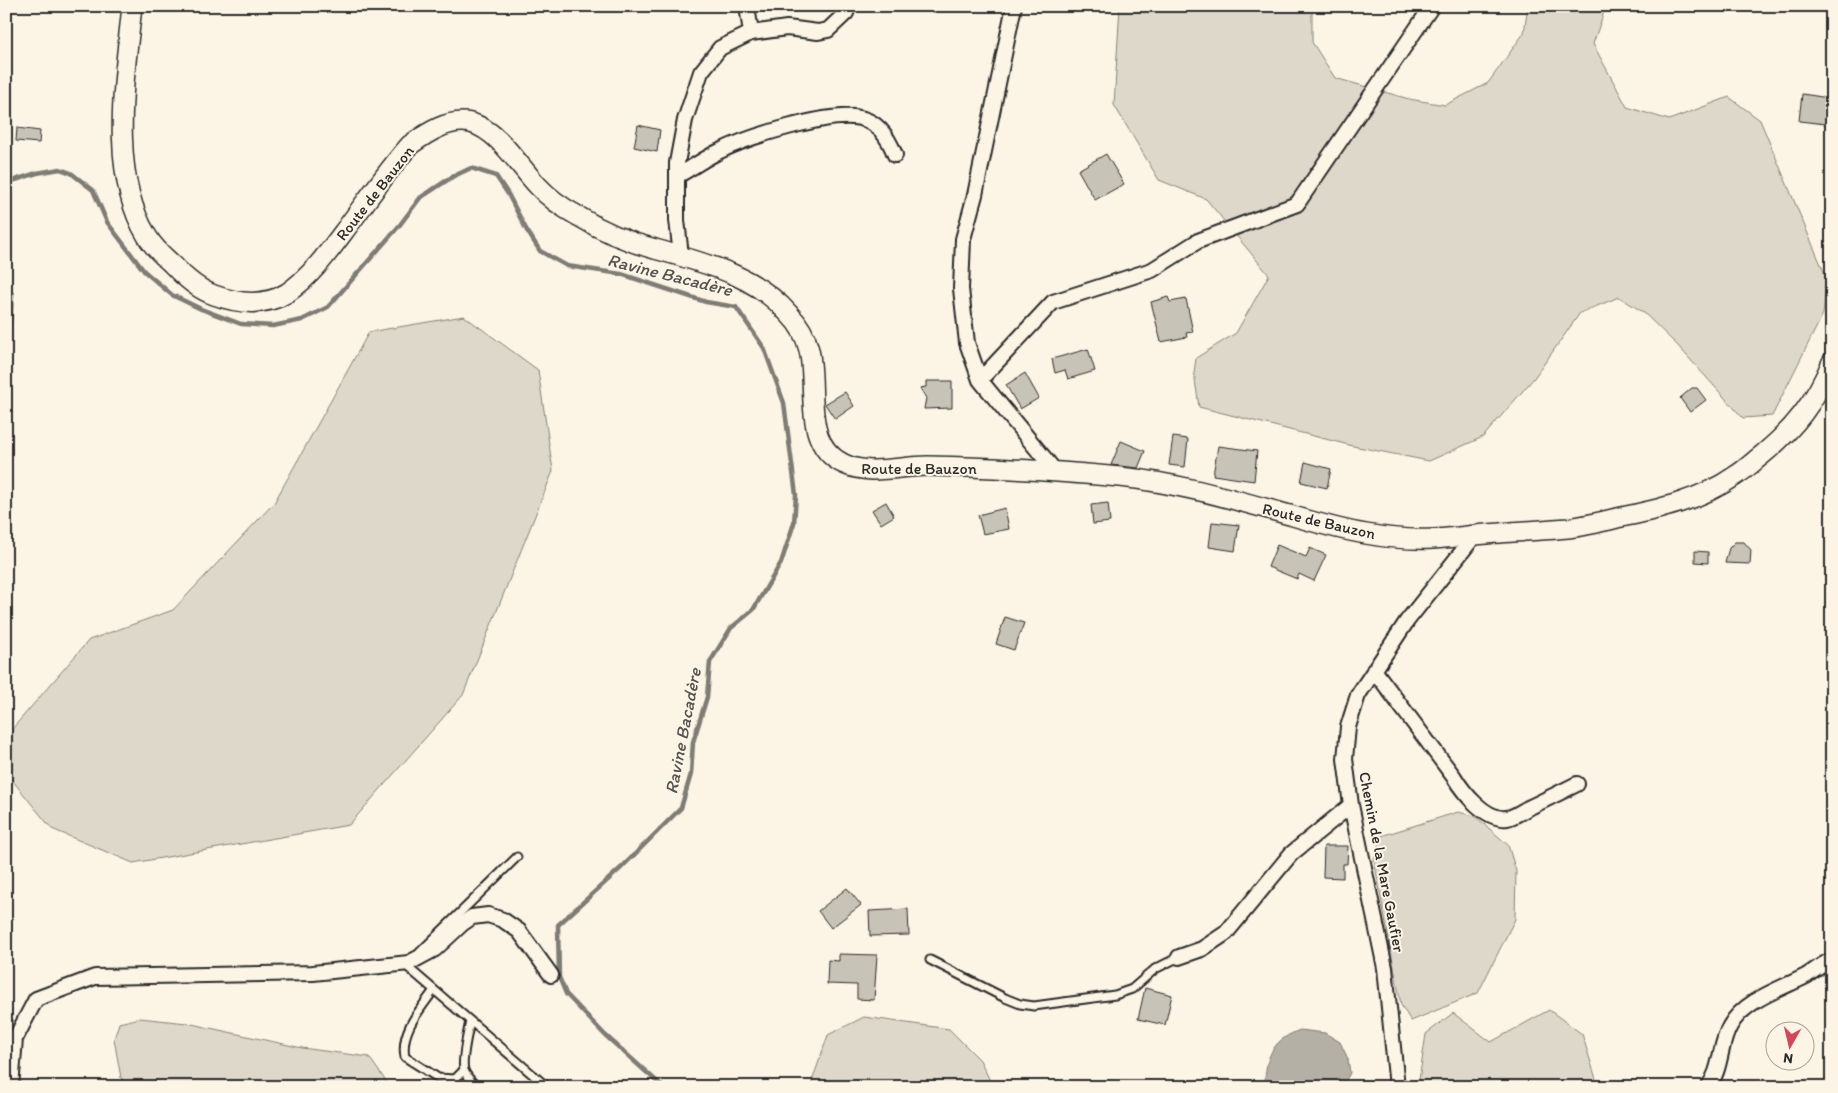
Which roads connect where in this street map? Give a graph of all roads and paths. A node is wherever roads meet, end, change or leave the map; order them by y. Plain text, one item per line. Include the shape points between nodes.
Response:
1 (132, 6) edge
2 (747, 6) edge
3 (849, 6) edge
4 (1014, 6) edge
5 (1432, 6) edge
6 (751, 32) junction
7 (894, 155) dead end
8 (677, 176) junction
9 (681, 256) junction
10 (1832, 362) edge
11 (980, 380) junction
12 (1055, 471) junction
13 (1476, 534) junction
14 (1374, 670) junction
15 (1577, 784) dead end
16 (1351, 806) junction
17 (517, 857) dead end
18 (1179, 957) joint
19 (930, 960) dead end
20 (1832, 960) edge
21 (406, 964) junction
22 (551, 975) dead end
23 (434, 990) junction
24 (470, 1021) junction
25 (464, 1070) junction
26 (546, 1086) edge
27 (11, 1087) edge
28 (477, 1087) edge
29 (1397, 1087) edge
30 (1708, 1087) edge

1 - 9 street, Route de Bauzon via 121,111 124,159 134,207 146,236 155,248 193,284 210,293 248,304 272,300 287,293 316,267 410,145 445,125 462,122 492,134 540,188 575,215 617,237
2 - 6 street
3 - 6 street via 828,30 787,28
4 - 11 street via 963,239 961,289 967,343
5 - 11 street via 1297,204 1198,241 1152,270 1053,302
6 - 8 street via 720,48 701,72 684,120
7 - 8 street via 888,138 875,125 861,118 824,119 766,133 719,151
8 - 9 street
9 - 12 street, Route de Bauzon via 711,264 756,285 798,324 809,346 818,437 834,459 862,470 922,466
10 - 13 street, Route de Bauzon via 1821,387 1794,426 1734,478 1707,492 1685,501 1572,528
11 - 12 street
12 - 13 street, Route de Bauzon via 1144,480 1366,534 1432,539
13 - 14 street, Chemin de la Mare Gaufier via 1407,620
14 - 15 street via 1463,792 1493,815 1500,818 1513,816
14 - 16 street, Chemin de la Mare Gaufier via 1358,695 1348,727 1345,759
16 - 18 street via 1291,854 1226,933 1202,949
16 - 29 street, Chemin de la Mare Gaufier via 1385,968
17 - 21 lane
18 - 19 lane via 1155,969 1132,989 1115,995 1034,1006 1005,998
20 - 30 street via 1754,1002 1737,1017 1724,1038 1717,1071
21 - 22 street via 435,949 472,917 488,915 519,931
21 - 23 lane
21 - 27 street via 313,973 95,977 36,999 15,1039
23 - 24 lane
23 - 25 lane via 405,1037 405,1057 438,1078 455,1079
24 - 25 lane
24 - 26 lane
25 - 28 lane

